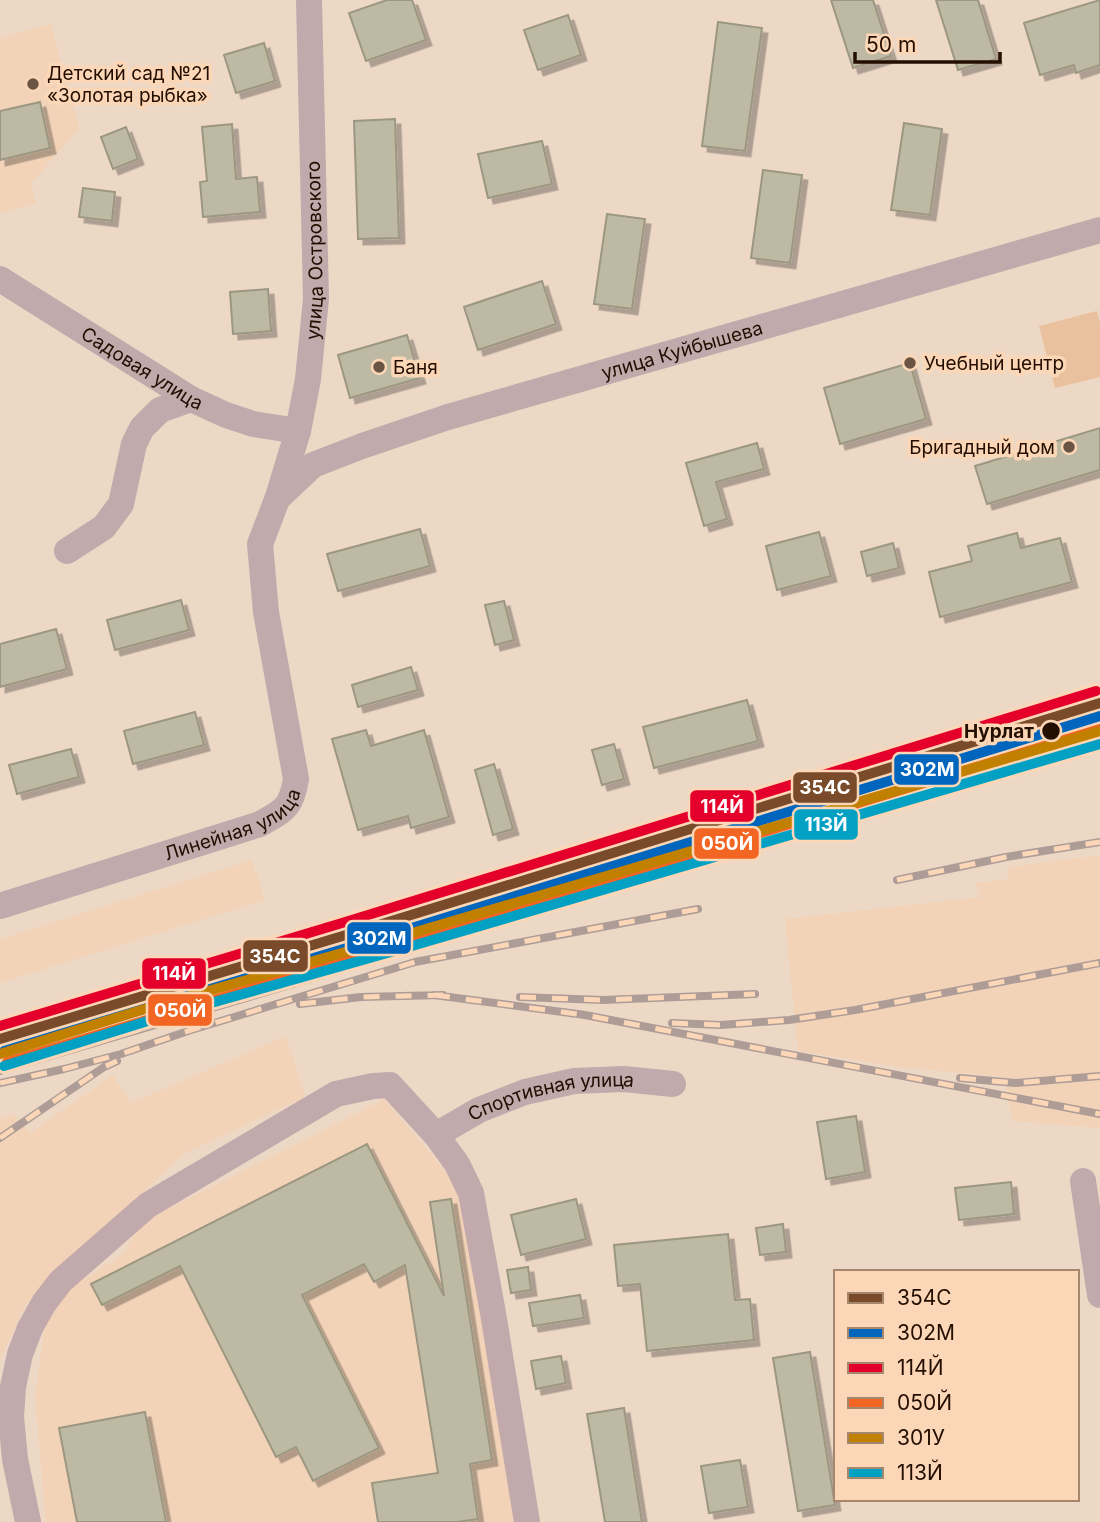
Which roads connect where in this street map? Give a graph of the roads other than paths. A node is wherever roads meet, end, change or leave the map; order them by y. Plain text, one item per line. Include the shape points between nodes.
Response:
1 (309, 0) edge
2 (1100, 230) edge
3 (0, 279) edge
4 (191, 399) junction
5 (298, 431) junction
6 (278, 497) junction
7 (67, 551) dead end
8 (0, 906) edge
9 (673, 1084) dead end
10 (436, 1135) junction
11 (1083, 1181) dead end
12 (1100, 1295) edge
13 (28, 1522) edge
14 (527, 1522) edge

1 - 5 street, улица Островского via 316,299
2 - 6 street, улица Куйбышева via 448,417 313,465
3 - 4 street, Садовая улица
4 - 5 street, Садовая улица via 253,424
4 - 7 street via 160,410 142,428 134,444 121,505 104,527
5 - 6 street, улица Островского
6 - 8 street, Линейная улица via 260,544 266,612 296,779 285,810 260,824
9 - 10 street, Спортивная улица via 624,1079 574,1082 526,1092 479,1110
10 - 13 street via 390,1085 336,1094 148,1205 61,1281 30,1328 13,1387 10,1417
10 - 14 street via 471,1193
11 - 12 street

